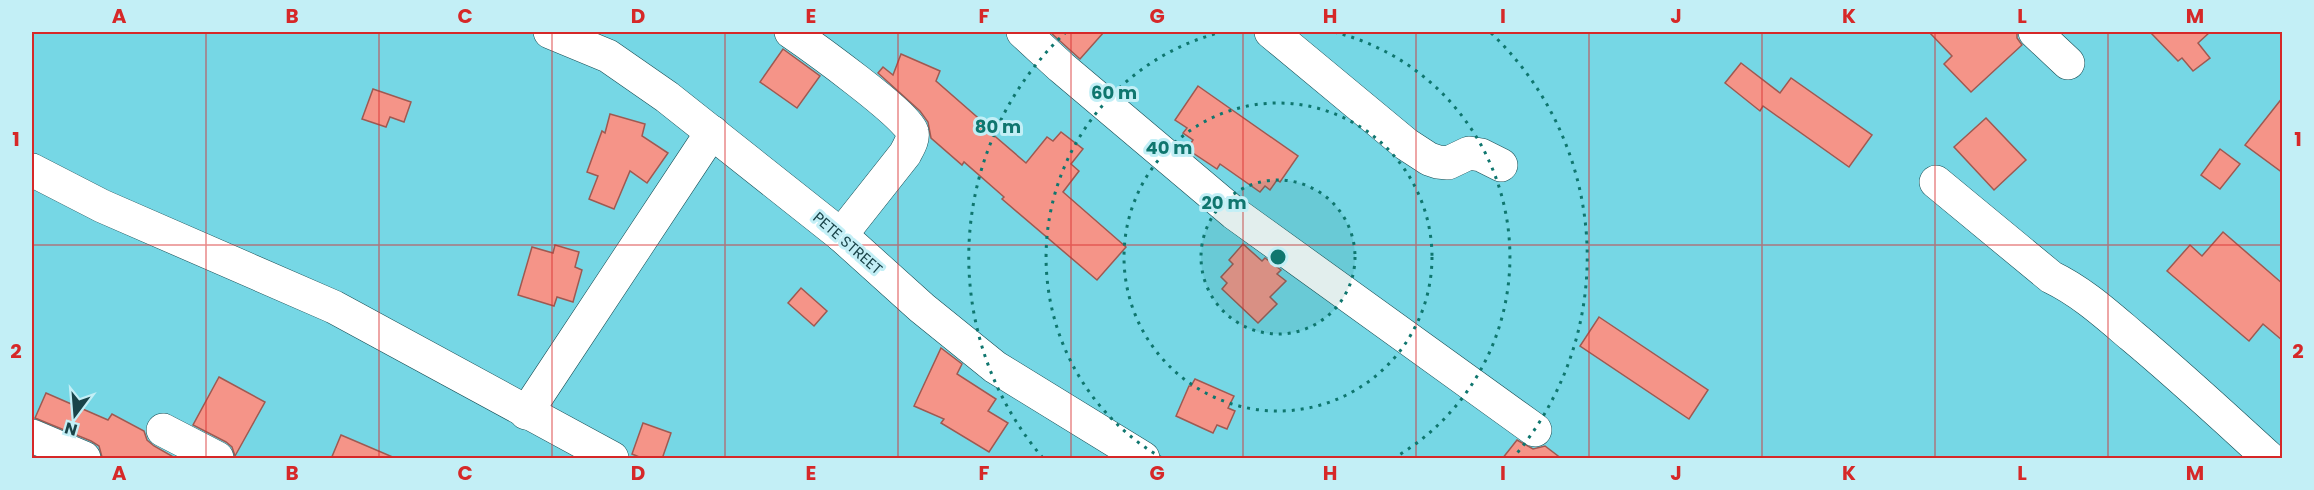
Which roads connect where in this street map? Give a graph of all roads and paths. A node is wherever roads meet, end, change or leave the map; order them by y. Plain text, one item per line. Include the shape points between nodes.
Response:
1 (550, 32) edge
2 (791, 32) edge
3 (1023, 32) edge
4 (1271, 32) edge
5 (2035, 32) edge
6 (2068, 63) dead end
7 (711, 132) junction
8 (1501, 165) dead end
9 (32, 170) edge
10 (1936, 182) dead end
11 (841, 235) junction
12 (526, 413) junction
13 (164, 430) dead end
14 (1535, 430) dead end
15 (32, 436) edge
16 (84, 459) edge
17 (217, 459) edge
18 (612, 459) edge
19 (1143, 459) edge
20 (2269, 459) edge

1 - 7 street, PETE STREET via 608,56
2 - 11 street via 865,87 908,123 913,132 905,154
3 - 14 street via 1234,213
4 - 8 street via 1429,159 1448,163 1469,153
5 - 6 street
7 - 11 street, PETE STREET
7 - 12 street
9 - 12 street via 102,206 334,307
10 - 20 street via 2051,277 2072,287 2169,366
11 - 19 street, PETE STREET via 995,367
12 - 18 street
13 - 17 street
15 - 16 street

